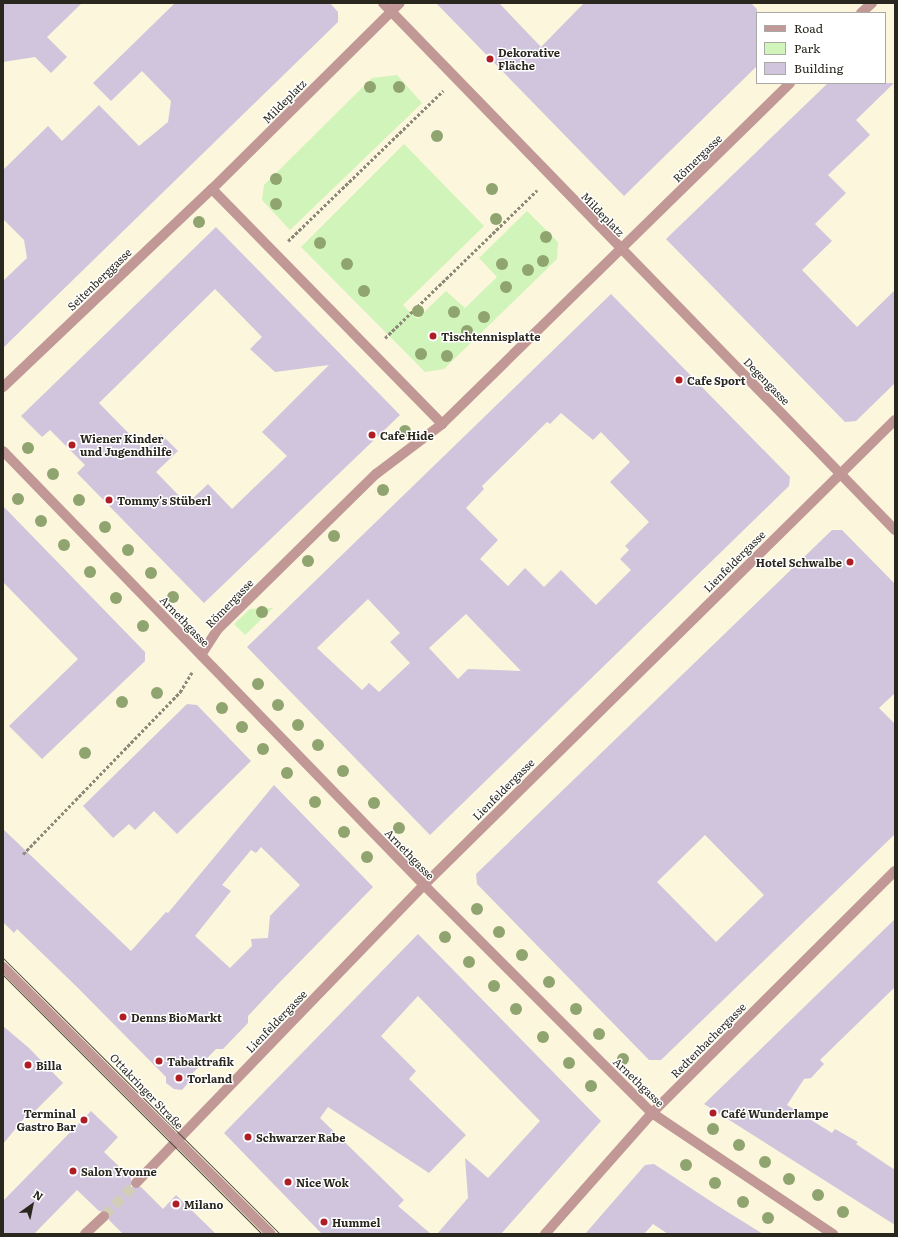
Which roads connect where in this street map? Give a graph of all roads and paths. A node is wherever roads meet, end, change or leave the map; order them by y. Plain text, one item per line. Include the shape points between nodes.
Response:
1 (383, 3) edge
2 (400, 3) edge
3 (872, 3) edge
4 (391, 12) junction
5 (862, 12) edge
6 (456, 78) junction
7 (789, 84) edge
8 (551, 177) junction
9 (212, 188) junction
10 (621, 249) junction
11 (276, 254) junction
12 (371, 352) junction
13 (3, 387) edge
14 (895, 420) edge
15 (442, 424) junction
16 (3, 452) edge
17 (840, 473) junction
18 (895, 530) edge
19 (202, 655) junction
20 (23, 854) dead end
21 (895, 871) edge
22 (424, 885) junction
23 (3, 967) edge
24 (652, 1113) junction
25 (178, 1140) junction
26 (136, 1183) tunnel mouth
27 (104, 1216) tunnel mouth
28 (85, 1234) edge
29 (271, 1234) edge
30 (545, 1234) edge
31 (833, 1234) edge

1 - 4 street
2 - 4 street
3 - 5 street
4 - 6 street, Mildeplatz
4 - 9 street, Mildeplatz
6 - 8 street, Mildeplatz
6 - 11 path
7 - 10 street, Römergasse
8 - 10 street, Mildeplatz
8 - 12 path
9 - 11 street
9 - 13 street, Seitenberggasse
10 - 15 street, Mildeplatz
10 - 17 street, Degengasse
11 - 12 street
12 - 15 street
14 - 17 street, Lienfeldergasse
15 - 19 street, Römergasse via 376,474 217,630
16 - 19 street, Arnethgasse
17 - 18 street, Degengasse
17 - 22 street, Lienfeldergasse
19 - 20 path via 180,692
19 - 22 street, Arnethgasse
21 - 24 street, Redtenbachergasse
22 - 24 street, Arnethgasse
22 - 25 street, Lienfeldergasse
23 - 25 street, Ottakringer Straße
24 - 30 street, Redtenbachergasse
24 - 31 street, Arnethgasse
25 - 26 street, Lienfeldergasse
25 - 29 street, Ottakringer Straße
27 - 28 street

